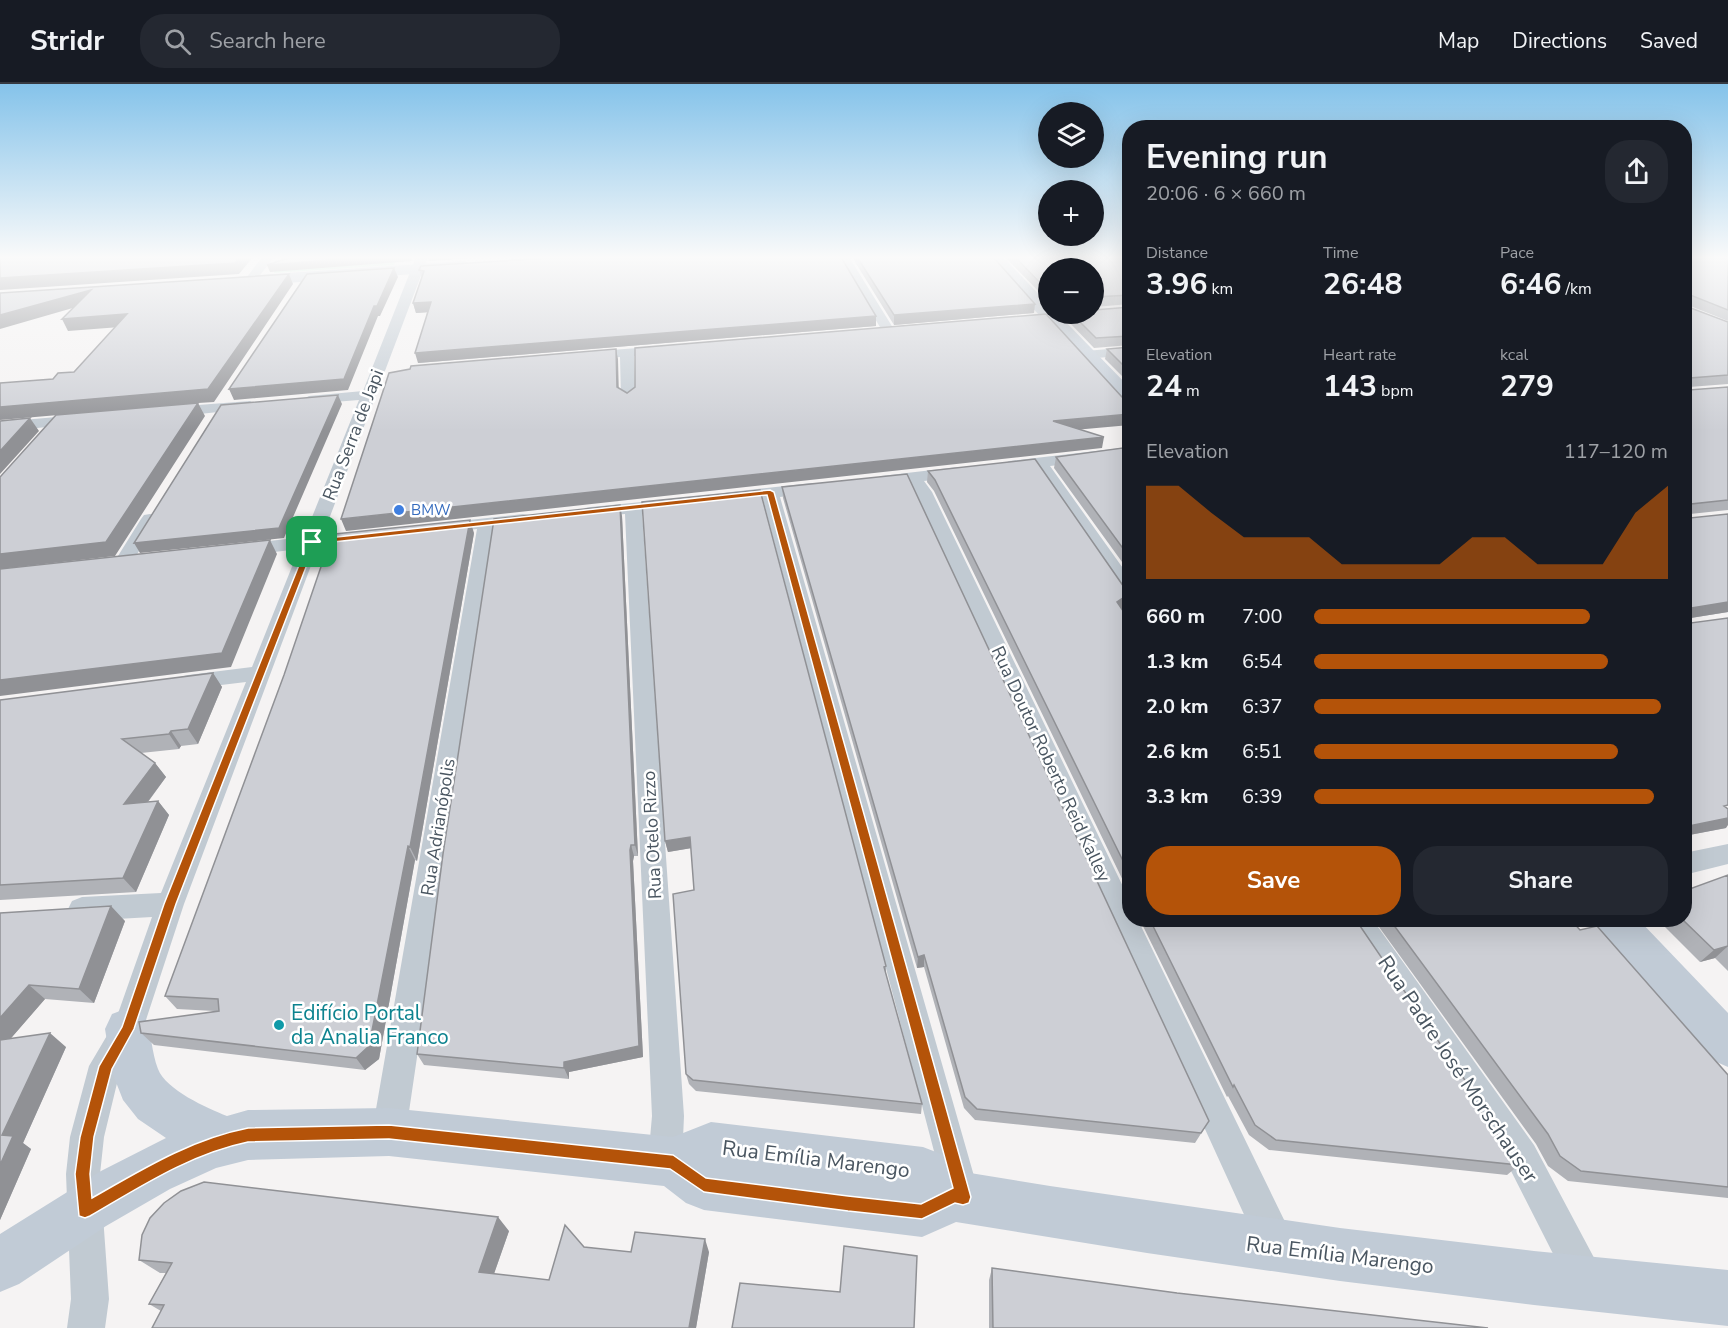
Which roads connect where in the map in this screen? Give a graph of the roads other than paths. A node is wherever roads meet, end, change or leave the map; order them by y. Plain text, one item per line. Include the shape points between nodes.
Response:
1 (402, 315) edge
2 (879, 315) edge
3 (1038, 318) edge
4 (1016, 320) edge
5 (1057, 324) edge
6 (889, 331) edge
7 (674, 349) edge
8 (1122, 352) edge
9 (627, 353) junction
10 (1086, 355) junction
11 (567, 358) edge
12 (232, 389) edge
13 (1122, 393) edge
14 (368, 395) junction
15 (628, 398) edge
16 (299, 401) edge
17 (265, 404) edge
18 (220, 407) junction
19 (162, 412) edge
20 (93, 419) edge
21 (58, 422) junction
22 (0, 427) edge
23 (207, 427) edge
24 (44, 438) edge
25 (1122, 454) edge
26 (1039, 462) junction
27 (993, 468) edge
28 (970, 471) edge
29 (913, 477) junction
30 (858, 483) edge
31 (825, 487) edge
32 (770, 492) junction
33 (713, 499) edge
34 (690, 501) edge
35 (159, 505) edge
36 (633, 508) junction
37 (577, 514) edge
38 (543, 517) edge
39 (487, 523) junction
40 (420, 530) edge
41 (386, 534) edge
42 (312, 542) junction
43 (226, 552) edge
44 (146, 561) edge
45 (122, 564) junction
46 (100, 566) edge
47 (1122, 581) edge
48 (261, 673) junction
49 (166, 685) edge
50 (1728, 854) edge
51 (1692, 862) edge
52 (170, 904) junction
53 (57, 910) edge
54 (1122, 915) edge
55 (1128, 927) edge
56 (1362, 927) edge
57 (1619, 927) edge
58 (128, 1029) junction
59 (1728, 1045) edge
60 (389, 1132) junction
61 (225, 1140) junction
62 (669, 1162) junction
63 (959, 1196) junction
64 (85, 1210) junction
65 (1279, 1248) junction
66 (0, 1265) edge
67 (1588, 1285) junction
68 (1728, 1298) edge
69 (86, 1328) edge

1 - 14 street, Rua Serra de Japi via 382,373
2 - 6 street
3 - 4 street
5 - 10 street
7 - 9 street
8 - 10 street
9 - 11 street
9 - 15 street
10 - 13 street
12 - 18 street
14 - 16 street
14 - 42 street, Rua Serra de Japi
17 - 18 street
18 - 19 street
18 - 23 street
20 - 21 street
21 - 22 street
21 - 24 street
25 - 26 street
26 - 27 street
26 - 47 street
28 - 29 street
29 - 30 street
29 - 54 street, Rua Doutor Roberto Reid Kalley
31 - 32 street
32 - 33 street
32 - 63 street
34 - 36 street
35 - 45 street
36 - 37 street
36 - 62 street, Rua Otelo Rizzo
38 - 39 street
39 - 40 street
39 - 60 street, Rua Adrianópolis
41 - 42 street
42 - 43 street
42 - 48 street, Rua Serra de Japi
44 - 45 street
45 - 46 street
48 - 49 street
48 - 52 street, Rua Serra de Japi
50 - 51 street
52 - 53 street
52 - 58 street, Rua Serra de Japi
55 - 65 street, Rua Doutor Roberto Reid Kalley
56 - 67 street, Rua Padre José Morschauser via 1522,1157
57 - 59 street
58 - 61 street via 140,1085 156,1103
58 - 64 street, Rua Serra de Japi via 105,1066 87,1137 82,1174
60 - 61 street via 248,1135
60 - 62 street
61 - 64 street via 167,1164
62 - 63 street, Rua Emília Marengo via 704,1185 848,1203 922,1211
63 - 65 street, Rua Emília Marengo
64 - 66 street
64 - 69 street, Rua Serra de Japi via 90,1299
65 - 67 street, Rua Emília Marengo
67 - 68 street, Rua Emília Marengo

